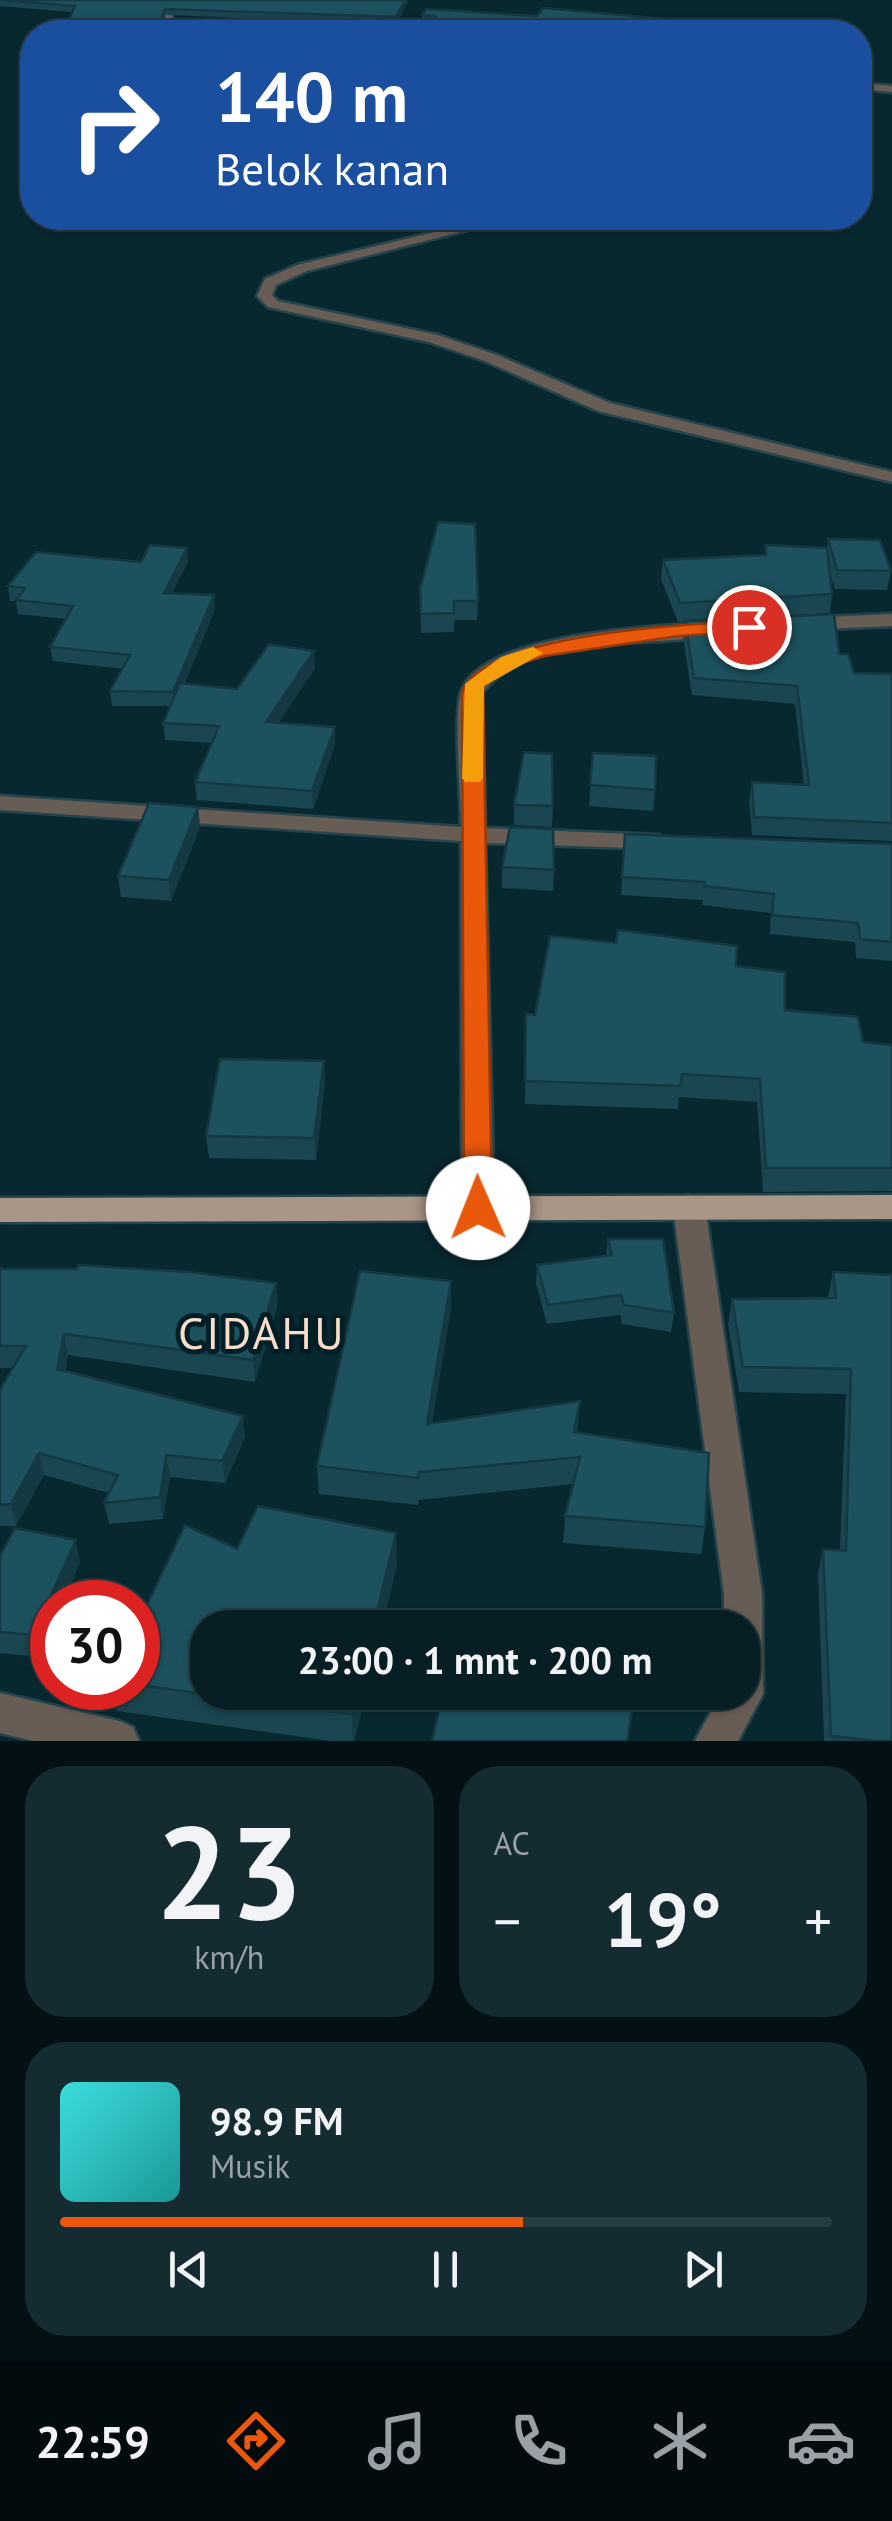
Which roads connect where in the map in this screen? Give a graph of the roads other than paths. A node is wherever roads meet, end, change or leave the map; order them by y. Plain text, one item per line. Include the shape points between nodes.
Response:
1 (170, 0) edge
2 (168, 20) joint
3 (188, 20) edge
4 (459, 230) edge
5 (892, 477) edge
6 (892, 620) edge
7 (775, 626) edge
8 (736, 628) edge
9 (0, 803) edge
10 (473, 835) junction
11 (681, 843) edge
12 (892, 1206) edge
13 (688, 1207) junction
14 (478, 1208) junction
15 (0, 1210) edge
16 (0, 1714) edge
17 (119, 1741) edge
18 (715, 1741) edge

1 - 2 street
2 - 3 street
4 - 5 street via 302,268 270,282 264,296 273,304 433,338 604,408
6 - 7 street
8 - 10 street via 542,650 483,677 472,693
9 - 10 street
10 - 11 street
10 - 14 street
12 - 13 main road
13 - 14 main road
13 - 18 street via 743,1594 743,1694
14 - 15 main road
16 - 17 street

